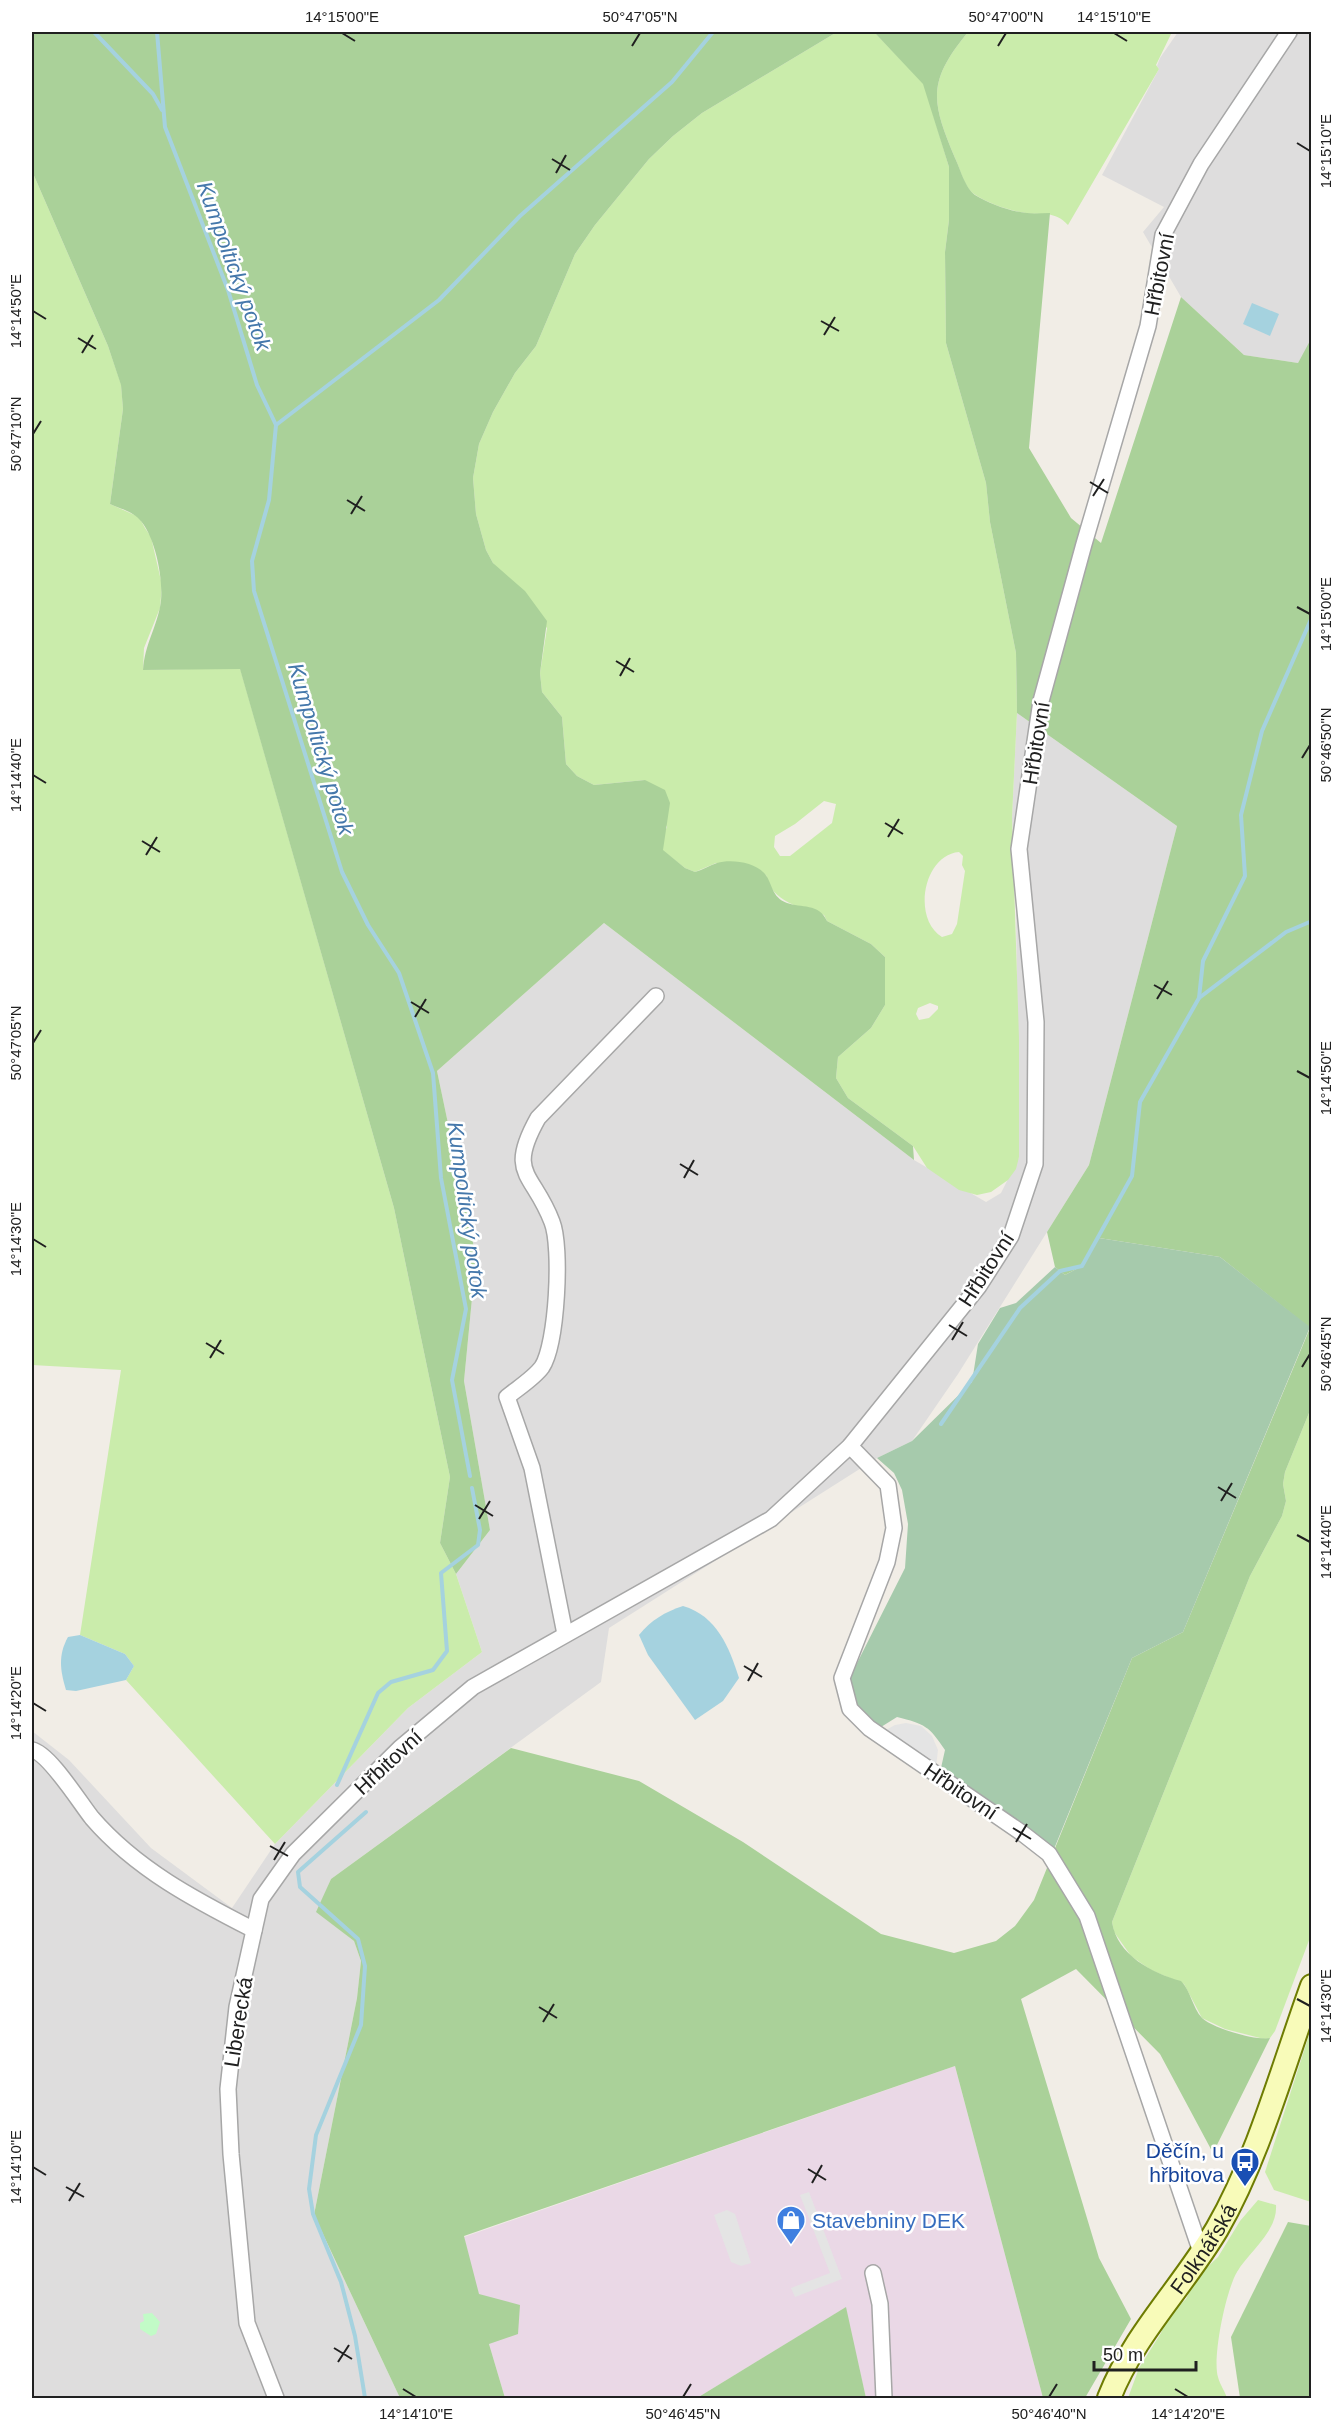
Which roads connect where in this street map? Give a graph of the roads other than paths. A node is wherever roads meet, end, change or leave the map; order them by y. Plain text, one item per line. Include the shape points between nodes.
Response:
1 (1289, 32) edge
2 (656, 996) dead end
3 (850, 1446) junction
4 (565, 1634) junction
5 (32, 1750) edge
6 (254, 1930) junction
7 (1311, 1986) edge
8 (1201, 2252) junction
9 (873, 2273) dead end
10 (276, 2398) edge
11 (884, 2398) edge
12 (1109, 2398) edge

1 - 3 street, Hřbitovní via 1201,164 1163,235 1148,326 1041,701 1019,849 1036,1022 1035,1164 1011,1236 985,1276
2 - 4 street via 538,1118 524,1142 521,1164 553,1222 558,1245 555,1315 550,1350 541,1368 507,1397 532,1468
3 - 4 street, Hřbitovní via 771,1519
3 - 8 street, Hřbitovní via 888,1485 894,1528 887,1562 842,1678 850,1709 869,1728 1049,1854 1087,1916
4 - 6 street, Hřbitovní via 473,1687 400,1748 293,1854 261,1899
5 - 6 street via 52,1766 94,1820 136,1859 186,1896
6 - 10 street, Liberecká via 231,2048 230,2133 247,2323
7 - 8 street, Folknářská via 1247,2166 1228,2208
8 - 12 street, Folknářská via 1133,2347
9 - 11 street via 880,2304

